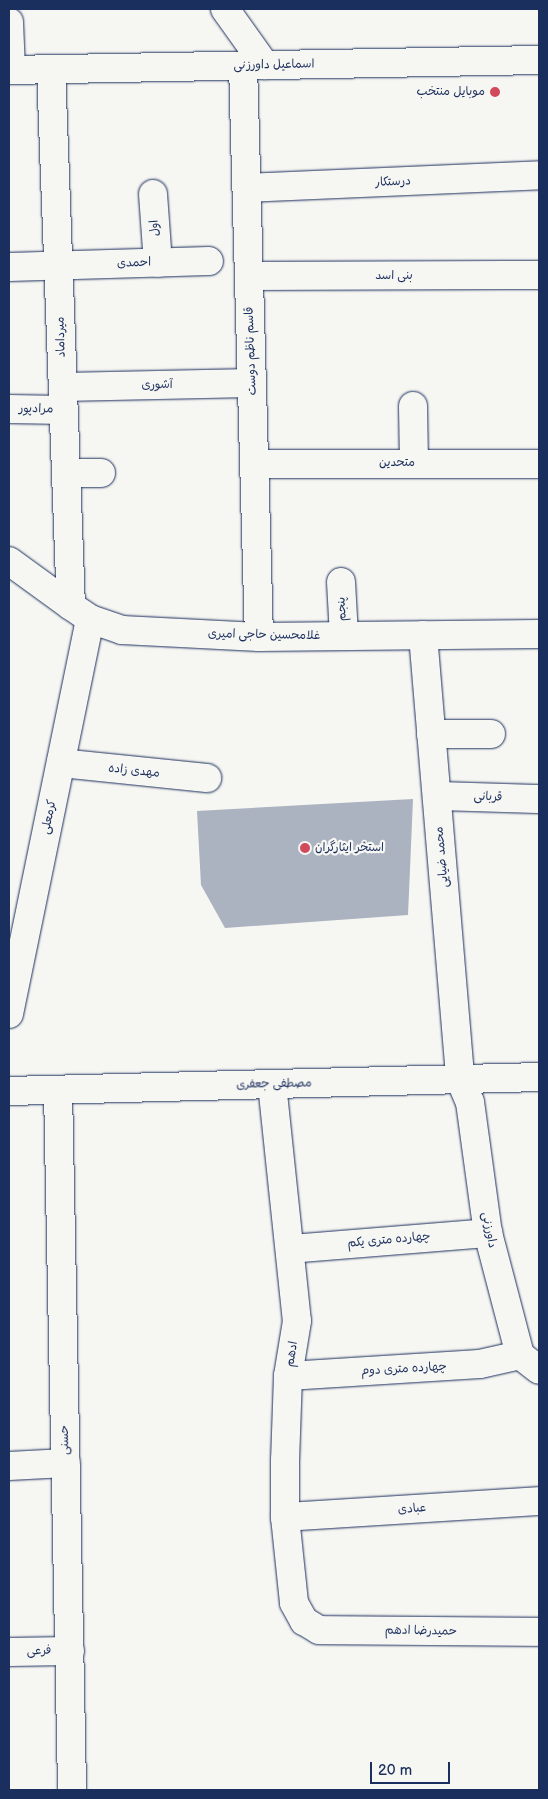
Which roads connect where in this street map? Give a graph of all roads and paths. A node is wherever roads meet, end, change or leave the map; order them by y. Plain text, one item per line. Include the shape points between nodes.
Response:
1 (225, 9) edge
2 (9, 22) edge
3 (539, 60) edge
4 (254, 65) junction
5 (51, 69) junction
6 (10, 70) edge
7 (539, 176) edge
8 (247, 188) junction
9 (153, 194) dead end
10 (209, 261) dead end
11 (158, 262) junction
12 (9, 266) edge
13 (58, 266) junction
14 (539, 275) edge
15 (249, 276) junction
16 (252, 383) junction
17 (63, 398) junction
18 (413, 406) dead end
19 (9, 409) edge
20 (414, 463) junction
21 (254, 464) junction
22 (539, 464) edge
23 (66, 473) junction
24 (101, 473) dead end
25 (9, 561) edge
26 (341, 582) dead end
27 (80, 612) junction
28 (539, 634) edge
29 (424, 635) junction
30 (344, 636) junction
31 (259, 637) junction
32 (431, 734) junction
33 (491, 734) dead end
34 (61, 763) junction
35 (207, 778) dead end
36 (437, 796) junction
37 (539, 799) edge
38 (9, 1014) edge
39 (539, 1077) edge
40 (460, 1079) junction
41 (272, 1084) junction
42 (58, 1090) junction
43 (9, 1091) edge
44 (488, 1233) junction
45 (290, 1249) junction
46 (529, 1363) edge
47 (288, 1376) junction
48 (66, 1463) junction
49 (9, 1466) edge
50 (539, 1501) edge
51 (285, 1517) junction
52 (304, 1622) joint
53 (539, 1632) edge
54 (70, 1651) junction
55 (9, 1652) edge
56 (72, 1790) edge

1 - 4 street
2 - 6 street
3 - 4 street, اسماعیل داورزنی
4 - 5 street, اسماعیل داورزنی
4 - 8 street, قاسم ناظم دوست
5 - 6 street, اسماعیل داورزنی
5 - 13 street, میرداماد
7 - 8 street, درستکار
8 - 15 street, قاسم ناظم دوست
9 - 11 street, اول
10 - 11 street, احمدی
11 - 13 street, احمدی
12 - 13 street, احمدی
13 - 17 street, میرداماد
14 - 15 street, بنی اسد
15 - 16 street, قاسم ناظم دوست
16 - 17 street, آشوری
16 - 21 street, قاسم ناظم دوست
17 - 19 street, مرادپور
17 - 23 street, میرداماد
18 - 20 street
20 - 21 street, متحدین
20 - 22 street, متحدین
21 - 31 street, قاسم ناظم دوست
23 - 24 street
23 - 27 street, میرداماد
25 - 27 street, غلامحسین حاجی امیری
26 - 30 street, پنجم
27 - 31 street, غلامحسین حاجی امیری via 122,630
27 - 34 street, کرمعلی
28 - 29 street, غلامحسین حاجی امیری
29 - 30 street, غلامحسین حاجی امیری
29 - 32 street, محمد ضیایی
30 - 31 street, غلامحسین حاجی امیری
32 - 33 street
32 - 36 street, محمد ضیایی
34 - 35 street, مهدی زاده
34 - 38 street, کرمعلی
36 - 37 street, قربانی
36 - 40 street, محمد ضیایی
39 - 40 street, مصطفی جعفری
40 - 41 street, مصطفی جعفری
40 - 44 street, داورزنی via 470,1102
41 - 42 street, مصطفی جعفری
41 - 45 street, ادهم
42 - 43 street, مصطفی جعفری
42 - 48 street, حسنی
44 - 45 street, چهارده متری یکم
44 - 46 street, داورزنی
45 - 47 street, ادهم via 297,1321
46 - 47 street, چهارده متری دوم
47 - 51 street, ادهم
48 - 49 street
48 - 54 street, حسنی
50 - 51 street, عبادی
51 - 52 street, ادهم via 294,1604
52 - 53 street, حمیدرضا ادهم via 319,1630
54 - 55 street, فرعی
54 - 56 street, حسنی

